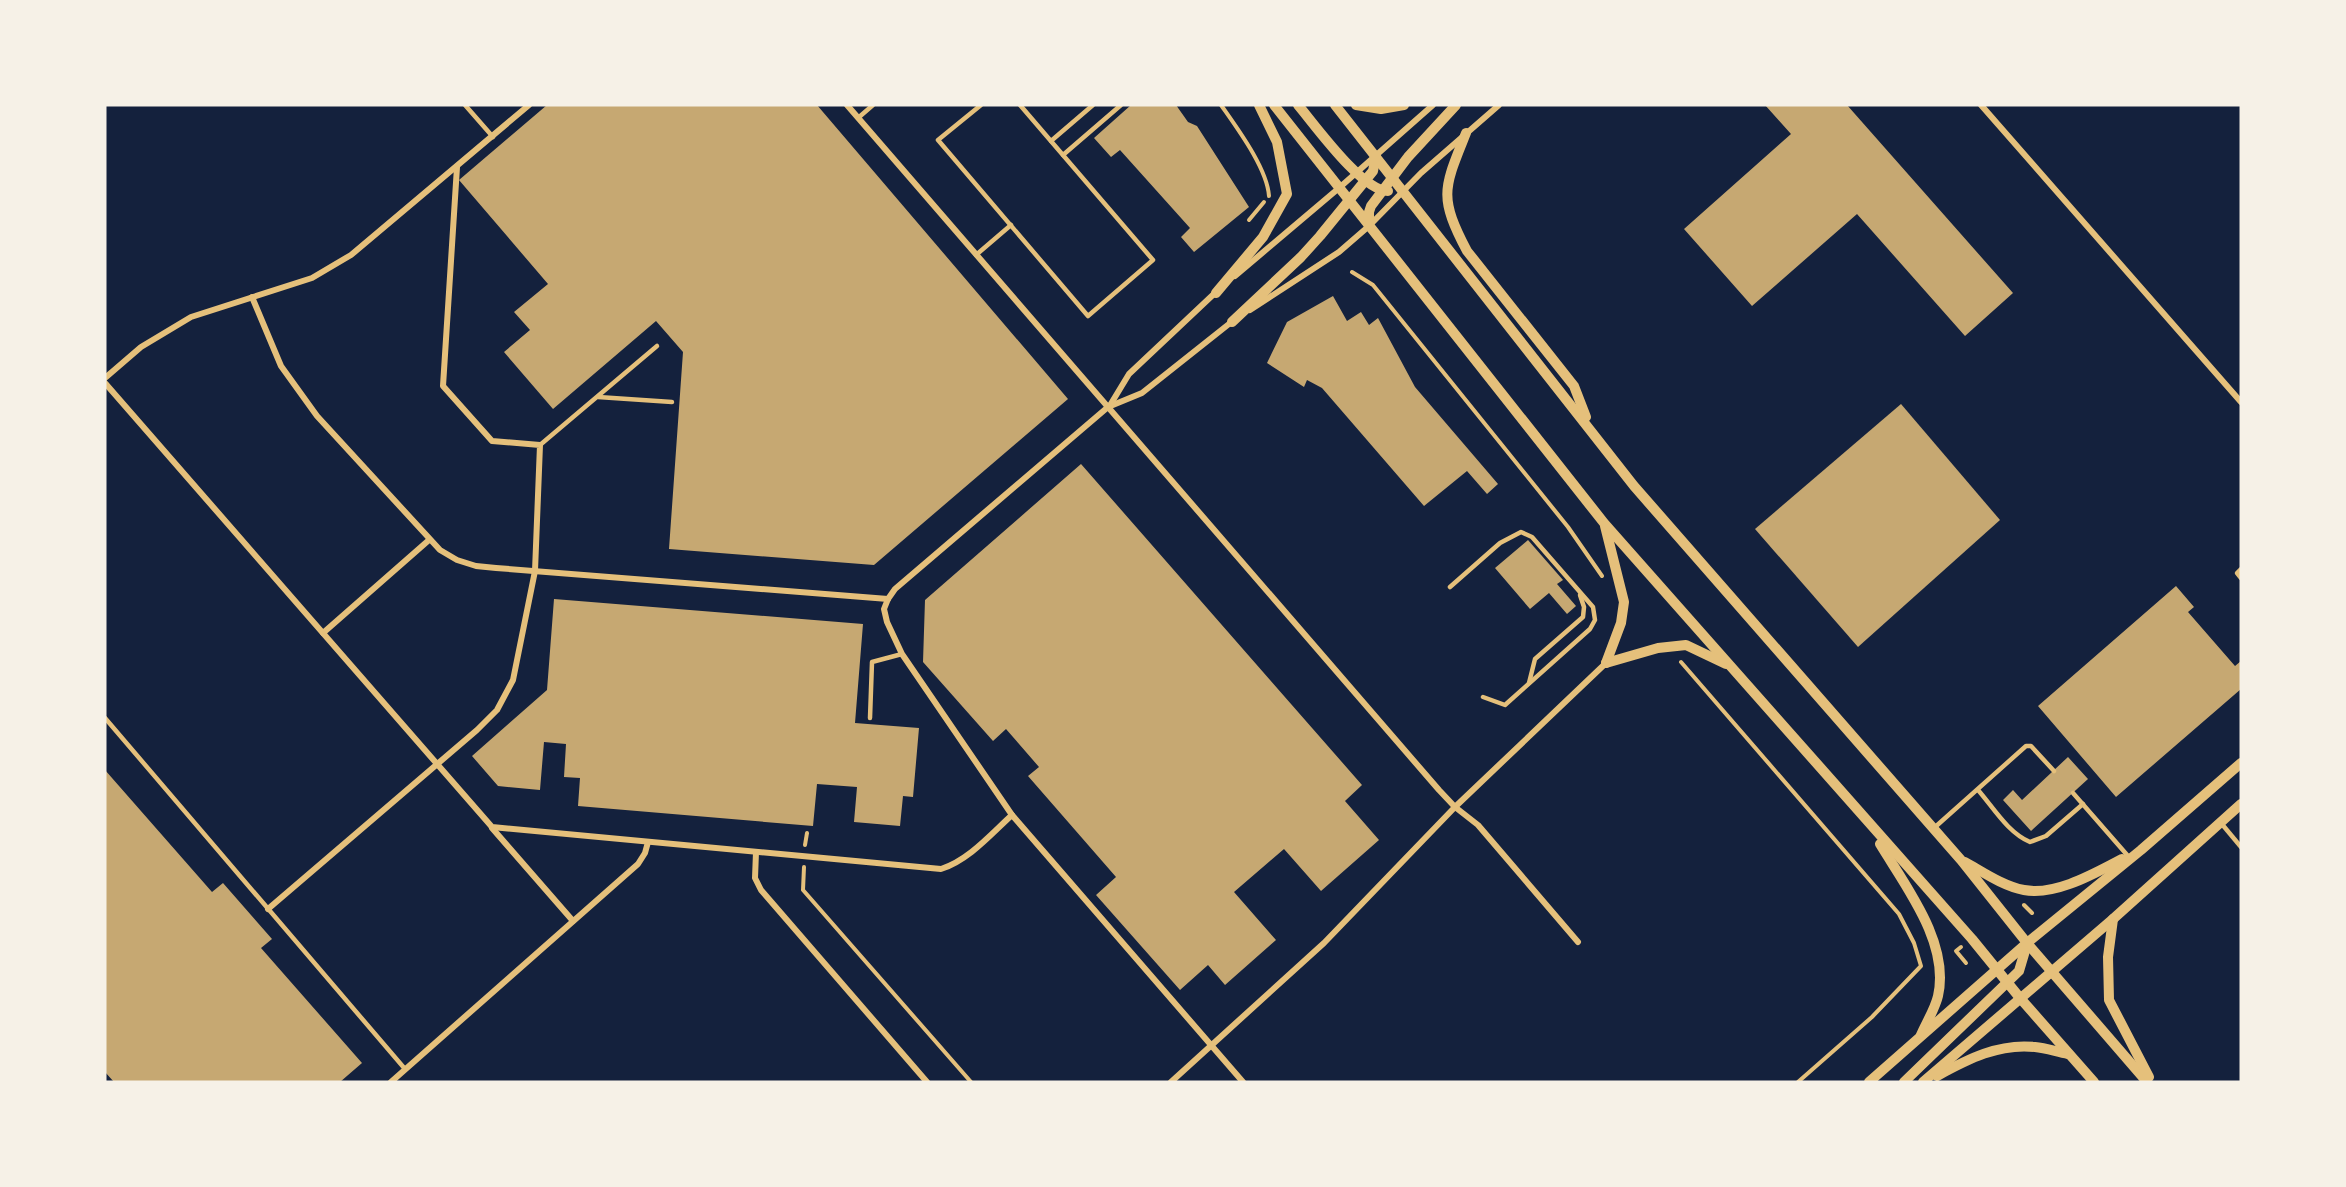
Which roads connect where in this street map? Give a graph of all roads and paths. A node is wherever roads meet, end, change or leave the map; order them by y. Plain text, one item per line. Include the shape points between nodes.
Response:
1 (465, 105) edge
2 (529, 105) edge
3 (847, 105) edge
4 (873, 105) edge
5 (981, 105) edge
6 (1020, 105) edge
7 (1093, 105) edge
8 (1121, 105) edge
9 (1221, 105) edge
10 (1259, 105) edge
11 (1274, 105) edge
12 (1298, 105) edge
13 (1335, 105) edge
14 (1356, 105) edge
15 (1404, 105) edge
16 (1433, 105) edge
17 (1456, 105) edge
18 (1498, 105) edge
19 (1981, 105) edge
20 (858, 118) junction
21 (1466, 133) junction
22 (493, 137) junction
23 (1051, 141) junction
24 (1063, 155) junction
25 (1376, 156) junction
26 (457, 167) junction
27 (1361, 177) junction
28 (1392, 177) junction
29 (1339, 188) junction
30 (1383, 190) junction
31 (1403, 190) junction
32 (1349, 201) junction
33 (1249, 220) dead end
34 (1011, 225) junction
35 (1369, 226) junction
36 (976, 255) junction
37 (1352, 272) dead end
38 (1216, 293) junction
39 (252, 297) junction
40 (1232, 322) junction
41 (657, 346) dead end
42 (105, 378) edge
43 (105, 383) edge
44 (598, 397) junction
45 (672, 402) dead end
46 (2241, 402) edge
47 (1108, 407) junction
48 (1590, 428) junction
49 (540, 445) junction
50 (1604, 523) junction
51 (429, 540) junction
52 (2241, 569) edge
53 (535, 571) junction
54 (1603, 578) dead end
55 (2241, 578) edge
56 (1450, 587) dead end
57 (1579, 592) junction
58 (888, 599) junction
59 (323, 633) junction
60 (902, 654) junction
61 (1681, 662) dead end
62 (1606, 663) junction
63 (1731, 666) junction
64 (1529, 683) junction
65 (1483, 697) dead end
66 (105, 718) edge
67 (870, 718) dead end
68 (2241, 763) edge
69 (438, 765) junction
70 (2054, 771) dead end
71 (1978, 790) junction
72 (2073, 793) dead end
73 (2083, 804) junction
74 (2241, 804) edge
75 (1455, 807) junction
76 (1012, 815) junction
77 (1868, 823) junction
78 (2221, 823) junction
79 (492, 827) junction
80 (1933, 829) junction
81 (807, 833) dead end
82 (648, 842) junction
83 (2241, 847) edge
84 (2141, 850) junction
85 (756, 852) junction
86 (804, 855) junction
87 (2128, 856) junction
88 (1961, 860) junction
89 (2016, 906) dead end
90 (268, 909) junction
91 (2032, 913) dead end
92 (2113, 919) junction
93 (573, 921) junction
94 (1578, 942) dead end
95 (2027, 943) junction
96 (1964, 945) dead end
97 (1966, 963) dead end
98 (1997, 970) junction
99 (2051, 971) junction
100 (2007, 983) junction
101 (2020, 998) junction
102 (1920, 1037) junction
103 (1212, 1047) junction
104 (2068, 1054) junction
105 (405, 1069) junction
106 (390, 1082) edge
107 (927, 1082) edge
108 (971, 1082) edge
109 (1172, 1082) edge
110 (1243, 1082) edge
111 (1798, 1082) edge
112 (1869, 1082) edge
113 (1904, 1082) edge
114 (1925, 1082) edge
115 (2094, 1082) edge
116 (2150, 1082) edge

1 - 22 lane
2 - 22 street
3 - 20 street
4 - 20 lane
5 - 34 lane via 938,140
6 - 23 lane
7 - 23 lane
8 - 24 lane
9 - 33 path via 1262,172 1270,195
10 - 38 street via 1277,142 1287,194 1263,237
11 - 29 street
12 - 27 street
13 - 25 street
14 - 15 street via 1381,109
16 - 25 street
17 - 28 street
18 - 21 street
19 - 46 street
20 - 36 street
21 - 31 street
21 - 48 street via 1448,177 1448,205 1456,229 1467,251 1574,386
22 - 26 street
23 - 24 lane
24 - 34 lane via 1153,260 1088,316
25 - 27 street via 1373,171
25 - 28 street
26 - 39 street via 330,269
26 - 49 street via 443,386 492,441
27 - 29 street
27 - 30 street
27 - 32 street
28 - 30 street
28 - 31 street
29 - 32 street
29 - 38 street
30 - 31 street
30 - 35 street via 1371,206
31 - 35 street
31 - 48 street
32 - 35 street
32 - 40 street via 1301,258
34 - 36 lane
35 - 40 street via 1328,259
35 - 50 street
36 - 47 street
37 - 54 path via 1373,285 1568,527
38 - 47 street via 1129,374
39 - 42 street via 199,314 164,331
39 - 51 street via 276,356 299,393
40 - 47 street via 1142,393
41 - 44 lane
43 - 59 street
44 - 45 lane
44 - 49 lane
47 - 58 street
47 - 75 street
48 - 80 street via 1634,486
49 - 53 street
50 - 62 street via 1624,602 1621,623
50 - 63 street
51 - 53 street via 457,560 476,566
51 - 59 street
52 - 55 lane via 2237,573
53 - 58 street
53 - 69 street via 507,695 487,721
56 - 57 lane via 1500,543 1521,532 1532,537
57 - 64 lane via 1583,617 1535,659
57 - 64 lane via 1593,607 1595,620 1590,629
58 - 60 street via 884,609 887,622
59 - 69 street
60 - 67 lane via 872,662
60 - 76 street
61 - 111 path via 1899,914 1921,966 1872,1017
62 - 63 street via 1658,648 1686,645
62 - 75 street
63 - 77 street
64 - 65 lane via 1505,705
66 - 90 lane
68 - 84 street
69 - 79 street
69 - 90 street
70 - 71 lane via 2031,746 2026,746
71 - 73 lane via 2004,821 2030,842 2046,836
71 - 80 lane
72 - 73 lane
73 - 87 lane
74 - 78 street
75 - 94 street via 1478,825
75 - 103 street via 1324,943
76 - 86 street via 964,857 941,869
76 - 103 street
77 - 98 street
77 - 102 street via 1923,916 1939,960 1938,996
78 - 83 lane
78 - 92 street
79 - 82 street
79 - 93 street
80 - 88 street
81 - 86 path
82 - 85 street
82 - 93 street via 638,864
84 - 87 street
84 - 95 street
85 - 86 street
85 - 107 street via 755,878 761,890
86 - 108 path via 803,891
87 - 88 street via 2076,882 2039,891 2007,884
88 - 95 street
89 - 91 path via 2024,904
90 - 105 lane
92 - 99 street
92 - 116 street via 2108,957 2109,1000
93 - 105 street
95 - 98 street
95 - 99 street
95 - 100 street via 2019,971
96 - 97 path via 1956,951
98 - 100 street
98 - 102 street
99 - 101 street
99 - 116 street
100 - 101 street
100 - 113 street
101 - 104 street
101 - 114 street
102 - 112 street
103 - 109 street
103 - 110 street
104 - 114 street via 2034,1047 1998,1048
104 - 115 street
105 - 106 street

